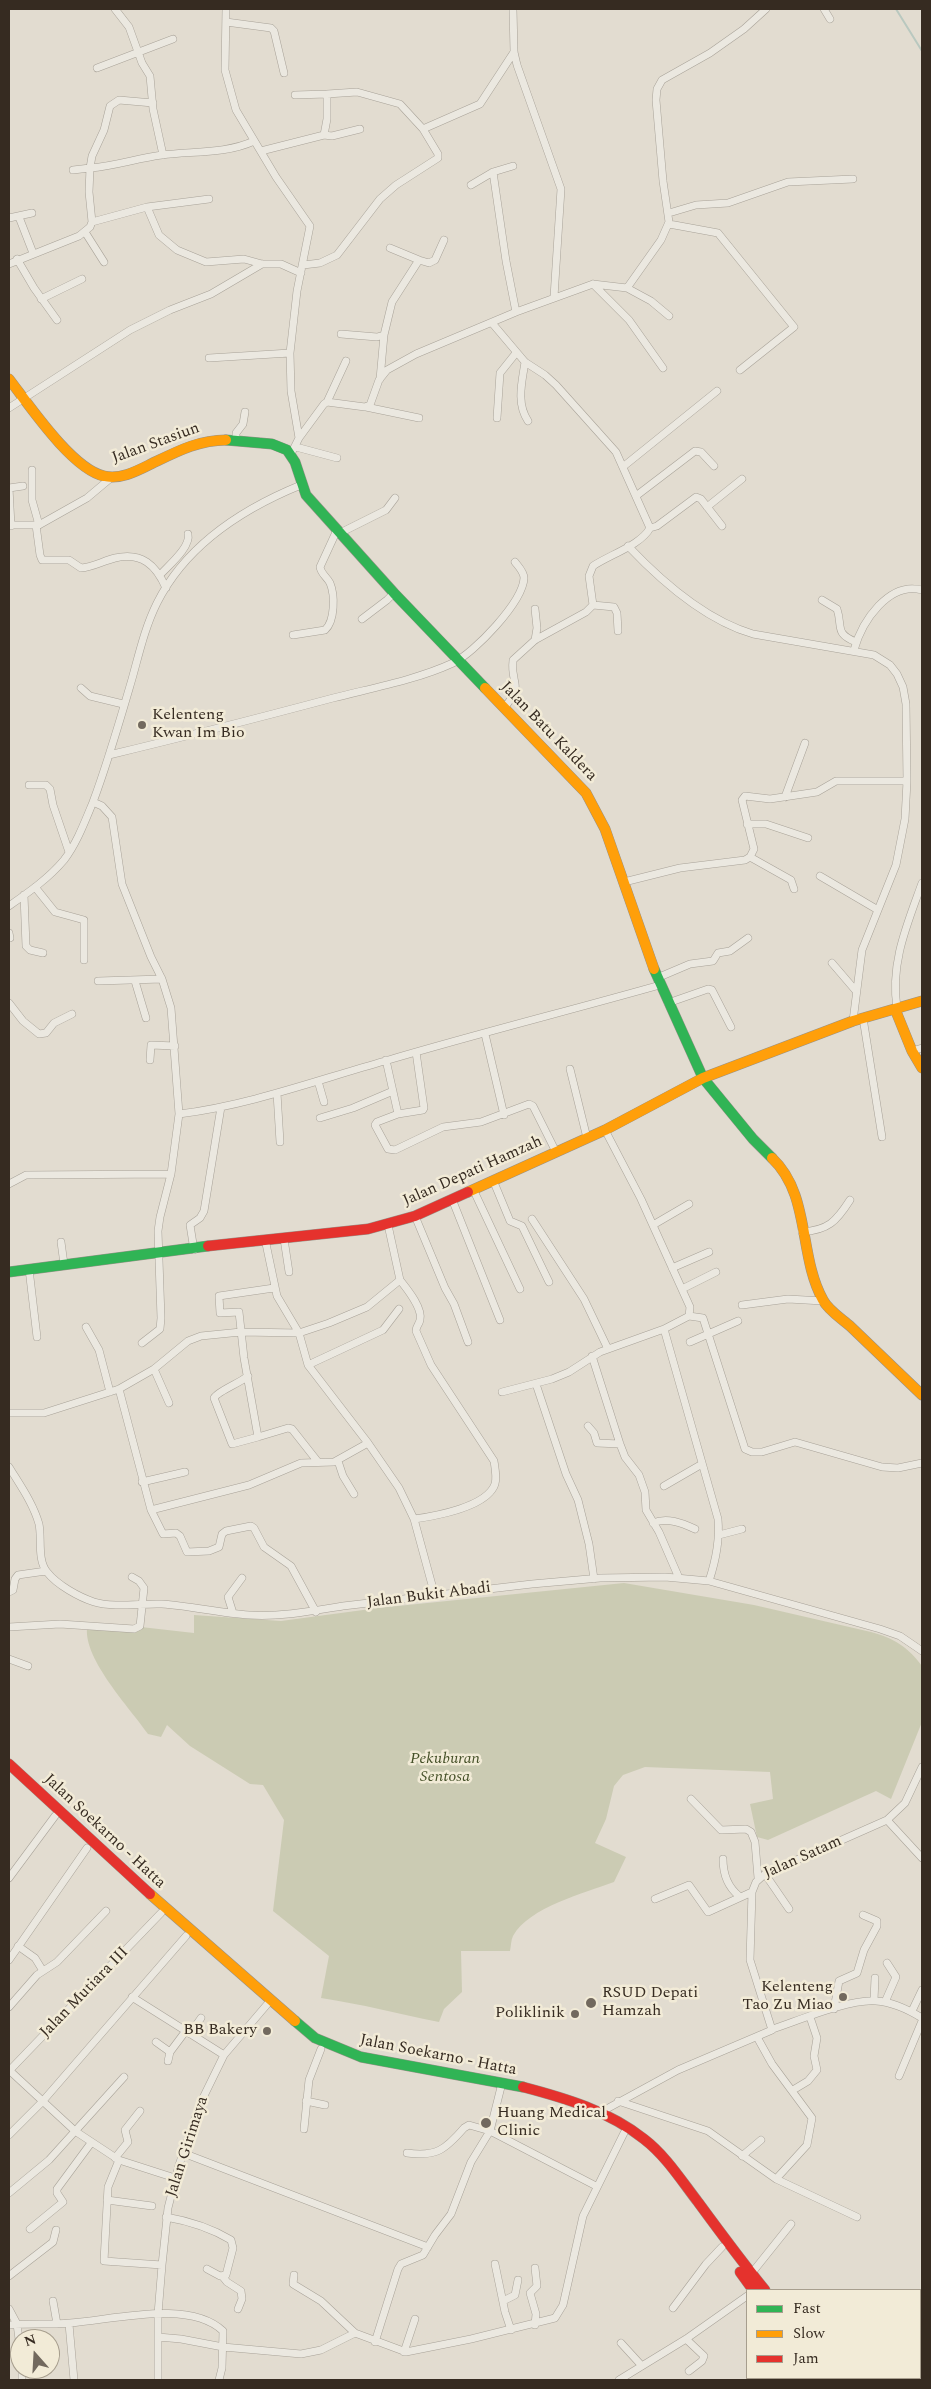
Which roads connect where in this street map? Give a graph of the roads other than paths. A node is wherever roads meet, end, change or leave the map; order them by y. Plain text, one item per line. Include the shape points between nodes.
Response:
1 (115, 9) edge
2 (226, 9) edge
3 (513, 9) edge
4 (766, 9) edge
5 (824, 9) edge
6 (830, 19) dead end
7 (226, 22) junction
8 (173, 39) dead end
9 (138, 51) junction
10 (514, 52) junction
11 (97, 68) dead end
12 (284, 73) dead end
13 (327, 94) junction
14 (295, 95) dead end
15 (153, 103) junction
16 (360, 129) dead end
17 (424, 129) junction
18 (324, 135) junction
19 (254, 141) junction
20 (261, 150) junction
21 (163, 154) junction
22 (514, 166) dead end
23 (90, 168) junction
24 (73, 170) dead end
25 (493, 172) junction
26 (853, 179) dead end
27 (471, 185) dead end
28 (209, 199) dead end
29 (147, 207) junction
30 (32, 213) dead end
31 (669, 213) junction
32 (19, 217) junction
33 (9, 218) edge
34 (92, 222) junction
35 (669, 224) junction
36 (85, 232) junction
37 (444, 240) dead end
38 (390, 248) dead end
39 (33, 253) junction
40 (17, 259) junction
41 (419, 260) junction
42 (104, 262) dead end
43 (9, 264) edge
44 (262, 264) junction
45 (303, 265) junction
46 (301, 273) junction
47 (82, 279) dead end
48 (592, 284) junction
49 (627, 288) junction
50 (554, 297) junction
51 (42, 299) junction
52 (516, 312) junction
53 (669, 316) dead end
54 (57, 320) dead end
55 (492, 323) junction
56 (342, 334) dead end
57 (384, 334) junction
58 (290, 353) junction
59 (516, 353) junction
60 (209, 358) dead end
61 (346, 361) dead end
62 (525, 362) junction
63 (663, 368) dead end
64 (740, 370) dead end
65 (9, 379) edge
66 (379, 380) junction
67 (717, 391) dead end
68 (24, 397) junction
69 (327, 402) junction
70 (365, 407) junction
71 (9, 408) edge
72 (245, 412) dead end
73 (419, 418) dead end
74 (497, 418) dead end
75 (528, 421) dead end
76 (299, 438) junction
77 (236, 439) junction
78 (294, 451) junction
79 (337, 458) dead end
80 (624, 466) junction
81 (714, 466) dead end
82 (32, 470) dead end
83 (112, 477) junction
84 (742, 479) dead end
85 (301, 485) junction
86 (23, 486) dead end
87 (9, 488) edge
88 (636, 496) junction
89 (395, 498) dead end
90 (707, 507) junction
91 (10, 525) edge
92 (38, 525) junction
93 (722, 526) dead end
94 (650, 528) junction
95 (339, 531) junction
96 (188, 534) dead end
97 (628, 546) junction
98 (515, 562) dead end
99 (160, 574) junction
100 (166, 588) junction
101 (922, 590) edge
102 (394, 593) junction
103 (822, 600) dead end
104 (593, 605) junction
105 (535, 609) dead end
106 (362, 619) dead end
107 (618, 631) dead end
108 (293, 635) dead end
109 (535, 640) junction
110 (856, 646) junction
111 (459, 660) junction
112 (81, 688) dead end
113 (123, 704) junction
114 (504, 708) junction
115 (805, 743) dead end
116 (109, 755) junction
117 (907, 781) junction
118 (29, 786) dead end
119 (785, 797) junction
120 (93, 802) junction
121 (748, 824) junction
122 (808, 838) dead end
123 (68, 852) junction
124 (750, 857) junction
125 (820, 876) dead end
126 (624, 882) junction
127 (922, 883) edge
128 (35, 887) junction
129 (794, 889) dead end
130 (24, 895) junction
131 (9, 906) edge
132 (878, 910) junction
133 (748, 938) dead end
134 (43, 953) dead end
135 (84, 960) dead end
136 (832, 963) dead end
137 (162, 978) junction
138 (98, 981) dead end
139 (135, 981) junction
140 (659, 982) junction
141 (856, 991) junction
142 (922, 1001) edge
143 (9, 1003) edge
144 (668, 1003) junction
145 (896, 1009) junction
146 (72, 1014) dead end
147 (146, 1018) dead end
148 (858, 1020) junction
149 (731, 1027) dead end
150 (485, 1034) junction
151 (175, 1046) junction
152 (917, 1049) edge
153 (416, 1052) junction
154 (150, 1060) dead end
155 (386, 1060) junction
156 (922, 1068) edge
157 (570, 1069) dead end
158 (703, 1078) junction
159 (318, 1081) junction
160 (393, 1091) junction
161 (277, 1093) junction
162 (324, 1102) dead end
163 (221, 1107) junction
164 (179, 1114) junction
165 (398, 1114) junction
166 (504, 1115) junction
167 (320, 1118) dead end
168 (606, 1130) junction
169 (882, 1137) dead end
170 (587, 1138) junction
171 (280, 1142) dead end
172 (556, 1152) junction
173 (171, 1174) junction
174 (493, 1180) junction
175 (9, 1184) edge
176 (474, 1189) junction
177 (452, 1199) junction
178 (850, 1200) dead end
179 (689, 1204) dead end
180 (415, 1216) junction
181 (532, 1219) dead end
182 (388, 1225) junction
183 (653, 1225) junction
184 (802, 1232) junction
185 (284, 1238) junction
186 (265, 1239) junction
187 (61, 1242) dead end
188 (194, 1250) junction
189 (709, 1252) dead end
190 (158, 1254) junction
191 (64, 1264) junction
192 (672, 1268) junction
193 (29, 1269) junction
194 (9, 1272) edge
195 (290, 1272) dead end
196 (716, 1272) dead end
197 (400, 1280) junction
198 (549, 1282) dead end
199 (274, 1288) junction
200 (520, 1289) dead end
201 (682, 1289) junction
202 (823, 1300) junction
203 (742, 1305) dead end
204 (399, 1310) dead end
205 (689, 1316) junction
206 (500, 1320) dead end
207 (738, 1321) dead end
208 (86, 1327) dead end
209 (664, 1329) junction
210 (241, 1332) junction
211 (299, 1333) junction
212 (708, 1334) junction
213 (37, 1337) dead end
214 (142, 1342) dead end
215 (468, 1342) dead end
216 (690, 1342) dead end
217 (608, 1349) junction
218 (592, 1356) junction
219 (308, 1366) junction
220 (154, 1369) junction
221 (248, 1376) junction
222 (536, 1384) junction
223 (119, 1389) junction
224 (110, 1392) junction
225 (502, 1392) dead end
226 (922, 1395) edge
227 (169, 1403) dead end
228 (9, 1412) edge
229 (588, 1426) dead end
230 (258, 1437) junction
231 (368, 1443) junction
232 (620, 1444) junction
233 (338, 1461) junction
234 (318, 1462) junction
235 (922, 1463) edge
236 (702, 1464) junction
237 (9, 1467) edge
238 (186, 1472) dead end
239 (142, 1482) junction
240 (664, 1486) dead end
241 (354, 1494) dead end
242 (150, 1510) junction
243 (414, 1519) junction
244 (653, 1523) junction
245 (695, 1529) dead end
246 (742, 1529) dead end
247 (719, 1535) junction
248 (46, 1571) junction
249 (132, 1577) dead end
250 (242, 1578) dead end
251 (679, 1578) junction
252 (594, 1579) junction
253 (709, 1581) junction
254 (9, 1592) edge
255 (435, 1596) junction
256 (141, 1604) junction
257 (316, 1612) junction
258 (233, 1613) junction
259 (9, 1626) edge
260 (922, 1651) edge
261 (9, 1658) edge
262 (28, 1666) dead end
263 (9, 1764) edge
264 (922, 1767) edge
265 (9, 1771) edge
266 (691, 1799) dead end
267 (43, 1800) junction
268 (55, 1816) junction
269 (888, 1820) junction
270 (87, 1848) junction
271 (922, 1858) edge
272 (723, 1859) dead end
273 (761, 1876) junction
274 (9, 1878) edge
275 (752, 1892) junction
276 (740, 1896) junction
277 (655, 1899) dead end
278 (789, 1909) dead end
279 (106, 1911) dead end
280 (161, 1914) junction
281 (863, 1915) dead end
282 (186, 1936) junction
283 (18, 1946) junction
284 (9, 1960) edge
285 (887, 1963) dead end
286 (43, 1971) junction
287 (875, 1978) dead end
288 (922, 1990) edge
289 (132, 1997) junction
290 (874, 2000) junction
291 (884, 2002) junction
292 (267, 2004) junction
293 (9, 2007) edge
294 (834, 2009) junction
295 (912, 2011) junction
296 (810, 2017) junction
297 (201, 2018) dead end
298 (922, 2020) edge
299 (773, 2029) junction
300 (188, 2033) junction
301 (757, 2036) junction
302 (156, 2042) dead end
303 (321, 2049) junction
304 (170, 2052) junction
305 (224, 2055) junction
306 (168, 2061) dead end
307 (9, 2071) edge
308 (899, 2076) dead end
309 (124, 2077) dead end
310 (502, 2086) junction
311 (793, 2090) junction
312 (306, 2101) junction
313 (618, 2101) junction
314 (42, 2102) junction
315 (324, 2104) dead end
316 (140, 2111) dead end
317 (601, 2112) junction
318 (304, 2129) dead end
319 (75, 2131) junction
320 (490, 2131) junction
321 (624, 2133) junction
322 (9, 2135) edge
323 (761, 2140) dead end
324 (92, 2143) junction
325 (183, 2153) junction
326 (407, 2153) dead end
327 (742, 2156) junction
328 (117, 2159) junction
329 (175, 2178) junction
330 (776, 2179) junction
331 (596, 2186) junction
332 (9, 2192) edge
333 (107, 2200) junction
334 (152, 2206) dead end
335 (857, 2217) dead end
336 (166, 2218) junction
337 (792, 2224) dead end
338 (30, 2229) dead end
339 (56, 2230) dead end
340 (428, 2247) junction
341 (722, 2247) junction
342 (496, 2264) dead end
343 (162, 2265) junction
344 (535, 2268) dead end
345 (207, 2269) dead end
346 (752, 2274) junction
347 (294, 2275) dead end
348 (9, 2276) edge
349 (223, 2277) junction
350 (518, 2280) dead end
351 (752, 2289) edge
352 (764, 2289) edge
353 (746, 2297) edge
354 (54, 2301) dead end
355 (504, 2301) junction
356 (673, 2308) dead end
357 (9, 2309) edge
358 (238, 2309) dead end
359 (158, 2314) junction
360 (415, 2319) dead end
361 (17, 2324) junction
362 (57, 2324) junction
363 (70, 2324) junction
364 (9, 2325) edge
365 (535, 2325) junction
366 (18, 2329) edge
367 (511, 2330) junction
368 (355, 2333) junction
369 (158, 2337) junction
370 (686, 2339) junction
371 (375, 2342) junction
372 (621, 2343) dead end
373 (224, 2347) junction
374 (404, 2352) junction
375 (642, 2366) junction
376 (689, 2371) dead end
377 (74, 2380) edge
378 (158, 2380) edge
379 (218, 2380) edge
380 (619, 2380) edge

1 - 9 street via 129,26
2 - 7 street
3 - 10 street
4 - 31 street via 710,53 662,80 657,88 662,175
5 - 6 street
7 - 12 street via 271,28
7 - 19 street via 225,70 229,90 236,110
8 - 9 street
9 - 11 street
9 - 15 street via 150,76
10 - 17 street via 480,104
10 - 50 street via 561,190
13 - 14 street
13 - 17 street via 357,92 400,104
13 - 18 street
15 - 21 street
15 - 23 street via 119,100 110,106
16 - 18 street
17 - 45 street via 438,154 436,161 396,185 380,199 337,255 320,263
18 - 20 street
19 - 20 street
19 - 21 street via 196,153
20 - 45 street via 310,226
21 - 23 street
22 - 25 street
23 - 24 street
23 - 34 street
25 - 27 street
25 - 52 street
26 - 31 street via 788,182 728,203 696,205
28 - 29 street
29 - 34 street
29 - 44 street via 159,236 177,250 206,262 244,260
30 - 32 street
31 - 35 street
32 - 33 street
32 - 39 street
34 - 36 street
35 - 49 street
35 - 64 street via 718,233 794,327
36 - 39 street
36 - 42 street
37 - 41 street via 435,260
38 - 41 street
39 - 40 street
40 - 43 street
40 - 51 street
41 - 57 street via 392,302
44 - 46 street via 281,264
44 - 68 street via 211,294 130,330
45 - 46 street
46 - 58 street
47 - 51 street
48 - 49 street
48 - 50 street
48 - 63 street via 629,320
49 - 53 street via 651,300
50 - 52 street
51 - 54 street
52 - 55 street
55 - 59 street
55 - 66 street via 392,366
56 - 57 street
57 - 66 street
58 - 60 street
58 - 76 street via 291,391
59 - 62 street
59 - 74 street via 500,373
61 - 69 street
62 - 75 street via 521,395 523,413
62 - 80 street via 556,385 616,452
65 - 68 main road, Jalan Stasiun
66 - 70 street via 373,400
67 - 80 street
68 - 71 street
68 - 83 main road, Jalan Stasiun via 76,459 93,471
69 - 70 street
69 - 76 street
70 - 73 street
72 - 77 street
76 - 78 street
77 - 78 main road, Jalan Stasiun via 277,444
77 - 83 main road, Jalan Stasiun via 198,443
78 - 79 street, Jalan Stasiun
78 - 85 main road, Jalan Batu Kaldera
80 - 88 street
81 - 88 street via 696,451
82 - 92 street via 32,500
83 - 92 street via 88,498
84 - 90 street
85 - 95 main road, Jalan Batu Kaldera via 306,495
85 - 100 street via 244,512 210,536
86 - 87 street
87 - 91 street
88 - 94 street
89 - 95 street via 386,510
90 - 93 street
90 - 94 street via 701,498 696,497
91 - 92 street
92 - 99 street via 42,560 69,560 81,568 116,558 134,559 150,563
94 - 97 street via 648,533
95 - 102 main road, Jalan Batu Kaldera
95 - 108 street via 320,567 332,589 330,623 325,630
96 - 99 street via 189,539 181,552
97 - 104 street via 590,570
97 - 110 street via 673,588 735,629
98 - 111 street via 524,578 517,601 506,616
99 - 100 street
100 - 113 street via 149,623
101 - 110 street via 904,588 881,602
102 - 106 street
102 - 111 main road, Jalan Batu Kaldera
103 - 110 street via 837,609 842,634
104 - 107 street via 614,607
104 - 109 street
105 - 109 street
109 - 114 street via 513,660 517,686 515,695
110 - 117 street via 881,658 897,674 903,687
111 - 114 main road, Jalan Batu Kaldera
111 - 116 street via 389,683
112 - 113 street via 90,696
113 - 116 street
114 - 126 main road, Jalan Batu Kaldera via 586,793 605,829
115 - 119 street
116 - 120 street
117 - 119 street via 836,781 817,792
117 - 132 street via 898,858
118 - 123 street via 46,785 50,789
119 - 121 street via 745,796 742,800
120 - 123 street
120 - 137 street via 112,817 122,884
121 - 122 street via 766,824
121 - 124 street via 754,849
123 - 128 street via 48,877
124 - 126 street via 680,868
124 - 129 street via 791,880
125 - 132 street
126 - 140 main road, Jalan Batu Kaldera
127 - 145 street via 896,959
128 - 130 street
128 - 135 street via 55,912 84,920
130 - 131 street
130 - 134 street via 26,946
132 - 141 street via 862,950
133 - 140 street via 730,951 718,953 713,962 690,964
136 - 141 street
137 - 139 street
137 - 151 street via 171,1004
138 - 139 street
139 - 147 street
140 - 144 main road, Jalan Batu Kaldera
140 - 150 street
141 - 148 street
142 - 145 main road, Jalan Depati Hamzah
143 - 146 street via 22,1021 39,1034 46,1033 54,1023
144 - 149 street via 712,990
144 - 158 main road, Jalan Batu Kaldera
145 - 148 main road, Jalan Depati Hamzah
145 - 152 main road
148 - 158 main road, Jalan Depati Hamzah
148 - 169 street
150 - 153 street
150 - 166 street
151 - 154 street via 151,1045
151 - 164 street
152 - 156 main road
153 - 155 street
153 - 165 street via 424,1108
155 - 159 street
155 - 160 street
157 - 170 street
158 - 168 main road, Jalan Depati Hamzah
158 - 184 main road, Jalan Batu Kaldera via 753,1139 780,1165 797,1197
159 - 161 street
159 - 162 street
160 - 165 street
160 - 167 street
161 - 163 street
161 - 171 street
163 - 164 street
163 - 188 street via 204,1211 190,1225
164 - 173 street
165 - 166 street via 375,1125 384,1144 392,1151 443,1127
166 - 172 street via 532,1104
168 - 170 main road, Jalan Depati Hamzah
168 - 183 street
170 - 172 main road, Jalan Depati Hamzah
172 - 174 main road, Jalan Depati Hamzah
173 - 175 street via 26,1175
173 - 190 street via 160,1217
174 - 176 main road, Jalan Depati Hamzah
174 - 198 street via 510,1221 522,1226
176 - 177 main road, Jalan Depati Hamzah
176 - 200 street
177 - 180 main road, Jalan Depati Hamzah
177 - 206 street
178 - 184 street via 832,1223 818,1230
179 - 183 street
180 - 182 main road, Jalan Depati Hamzah
180 - 215 street
181 - 217 street via 584,1299
182 - 185 main road, Jalan Depati Hamzah
182 - 197 street
183 - 192 street
184 - 202 main road, Jalan Batu Kaldera
185 - 186 main road, Jalan Depati Hamzah
185 - 195 street
186 - 188 main road, Jalan Depati Hamzah
186 - 199 street
187 - 191 street
188 - 190 main road, Jalan Depati Hamzah
189 - 192 street
190 - 191 main road, Jalan Depati Hamzah
190 - 214 street via 162,1305 160,1329
191 - 193 main road, Jalan Depati Hamzah
192 - 201 street
193 - 194 main road, Jalan Depati Hamzah
193 - 213 street
196 - 201 street
197 - 211 street via 360,1311
197 - 243 street via 420,1314 416,1328 431,1365 494,1461 496,1474 491,1491 482,1500
199 - 210 street via 219,1296 220,1312 239,1312
199 - 211 street
201 - 205 street via 690,1307
202 - 203 street via 788,1299
202 - 226 main road
204 - 219 street via 383,1330
205 - 209 street
205 - 212 street via 703,1318
207 - 212 street
208 - 224 street via 99,1350
209 - 217 street
209 - 236 street
210 - 211 street
210 - 220 street via 206,1335 192,1340
210 - 221 street
211 - 219 street
212 - 216 street
212 - 235 street via 745,1449 762,1452 795,1442 882,1467 898,1468
217 - 218 street
218 - 222 street via 569,1372
218 - 232 street
219 - 231 street
220 - 223 street
220 - 227 street
221 - 230 street
221 - 230 street via 214,1398 232,1444
222 - 225 street
222 - 252 street via 578,1500
223 - 224 street
223 - 239 street
224 - 228 street via 44,1413
229 - 232 street via 597,1443
230 - 234 street via 292,1429
231 - 233 street
231 - 243 street via 390,1474
232 - 244 street via 625,1457 639,1475 645,1492 646,1510
233 - 234 street
233 - 241 street
234 - 242 street via 301,1463 249,1485
236 - 240 street
236 - 247 street via 718,1519
237 - 248 street via 39,1524
238 - 239 street
239 - 242 street
242 - 257 street via 163,1534 176,1533 187,1552 209,1551 219,1546 226,1531 251,1526 264,1547 291,1566
243 - 255 street
244 - 245 street via 669,1520
244 - 251 street
246 - 247 street
247 - 253 street
248 - 254 street via 18,1576 13,1590
248 - 256 street, Jalan Bukit Abadi via 93,1602
249 - 256 street via 144,1588
250 - 258 street via 228,1597
251 - 252 street, Jalan Bukit Abadi
251 - 253 street, Jalan Bukit Abadi
252 - 255 street, Jalan Bukit Abadi
253 - 260 street, Jalan Bukit Abadi via 880,1629 900,1636
255 - 257 street, Jalan Bukit Abadi
256 - 258 street, Jalan Bukit Abadi
256 - 259 street via 140,1626 134,1629 60,1624
257 - 258 street, Jalan Bukit Abadi
261 - 262 street
263 - 267 main road, Jalan Soekarno - Hatta
264 - 269 street, Jalan Satam via 904,1806
265 - 267 main road, Jalan Soekarno - Hatta
266 - 273 street via 721,1830 746,1829 751,1832
267 - 268 main road, Jalan Soekarno - Hatta
267 - 292 main road, Jalan Soekarno - Hatta
268 - 270 main road, Jalan Soekarno - Hatta
268 - 274 street
269 - 271 street
269 - 273 street, Jalan Satam
270 - 280 main road, Jalan Soekarno - Hatta
270 - 283 street
272 - 276 street via 726,1880
273 - 275 street, Jalan Satam
273 - 278 street
275 - 276 street
275 - 299 street, Jalan Satam via 750,1960
276 - 277 street via 708,1912 690,1885
279 - 286 street via 57,1962
280 - 282 main road, Jalan Soekarno - Hatta
280 - 307 street, Jalan Mutiara III
281 - 294 street via 877,1921 877,1926 864,1950 857,1973 839,1982
282 - 289 street
282 - 292 main road, Jalan Soekarno - Hatta
283 - 284 street
283 - 286 street via 35,1958
285 - 291 street via 896,1977
286 - 293 street
287 - 290 street
288 - 295 street
289 - 300 street
289 - 314 street
290 - 291 street
290 - 294 street
291 - 295 street
292 - 303 main road, Jalan Soekarno - Hatta via 298,2034
292 - 305 street, Jalan Girimaya
292 - 310 main road, Jalan Soekarno - Hatta via 315,2038 358,2057
294 - 296 street
295 - 298 street
296 - 299 street
296 - 311 street via 818,2038 814,2056 817,2070
297 - 300 street
298 - 308 street
299 - 301 street
300 - 304 street
300 - 305 street
301 - 311 street via 772,2064
301 - 313 street via 678,2070
302 - 304 street
303 - 310 main road, Jalan Soekarno - Hatta via 360,2065
303 - 312 street via 309,2080
304 - 306 street
305 - 325 street, Jalan Girimaya via 204,2096
307 - 314 street
309 - 319 street
310 - 317 main road, Jalan Soekarno - Hatta via 552,2096
310 - 320 street
310 - 321 main road, Jalan Soekarno - Hatta via 607,2122
311 - 330 street via 812,2117 810,2135 804,2149
312 - 315 street
312 - 318 street
313 - 317 street
313 - 327 street via 708,2131
314 - 319 street
314 - 322 street
316 - 328 street via 126,2127 124,2132 128,2142
317 - 346 main road, Jalan Soekarno - Hatta via 641,2136 666,2160
319 - 324 street
319 - 332 street via 44,2164
320 - 326 street via 467,2126 440,2151 424,2155
320 - 331 street
320 - 340 street via 471,2162 451,2214
321 - 331 street
321 - 341 main road, Jalan Soekarno - Hatta via 656,2160
323 - 327 street
324 - 328 street
324 - 338 street via 57,2189 62,2202
325 - 329 street, Jalan Girimaya
325 - 340 street
327 - 330 street
328 - 329 street
328 - 333 street
329 - 336 street, Jalan Girimaya
330 - 335 street
331 - 365 street via 583,2216 559,2315
333 - 334 street
333 - 343 street via 104,2261
336 - 343 street, Jalan Girimaya
336 - 349 street via 193,2223 231,2240 234,2248
337 - 346 street
339 - 348 street via 53,2242
340 - 371 street via 422,2256 399,2265
341 - 351 main road, Jalan Soekarno - Hatta
341 - 356 street
342 - 355 street
343 - 359 street, Jalan Girimaya
344 - 365 street via 537,2286 530,2293 536,2314
345 - 349 street
346 - 352 main road, Jalan Soekarno - Hatta
347 - 368 street via 293,2284 321,2301
349 - 358 street via 241,2291
350 - 355 street via 516,2294
353 - 370 street
354 - 362 street
355 - 367 street
357 - 361 street
359 - 363 street
359 - 369 street, Jalan Girimaya
359 - 373 street via 194,2317 212,2324 223,2330
360 - 374 street
361 - 362 street
361 - 364 street
361 - 366 street
362 - 363 street
363 - 377 street
365 - 367 street
367 - 374 street
368 - 371 street
368 - 373 street via 307,2354
369 - 373 street
369 - 378 street, Jalan Girimaya
370 - 375 street
370 - 376 street via 704,2356
371 - 374 street
372 - 375 street
373 - 379 street
375 - 380 street

